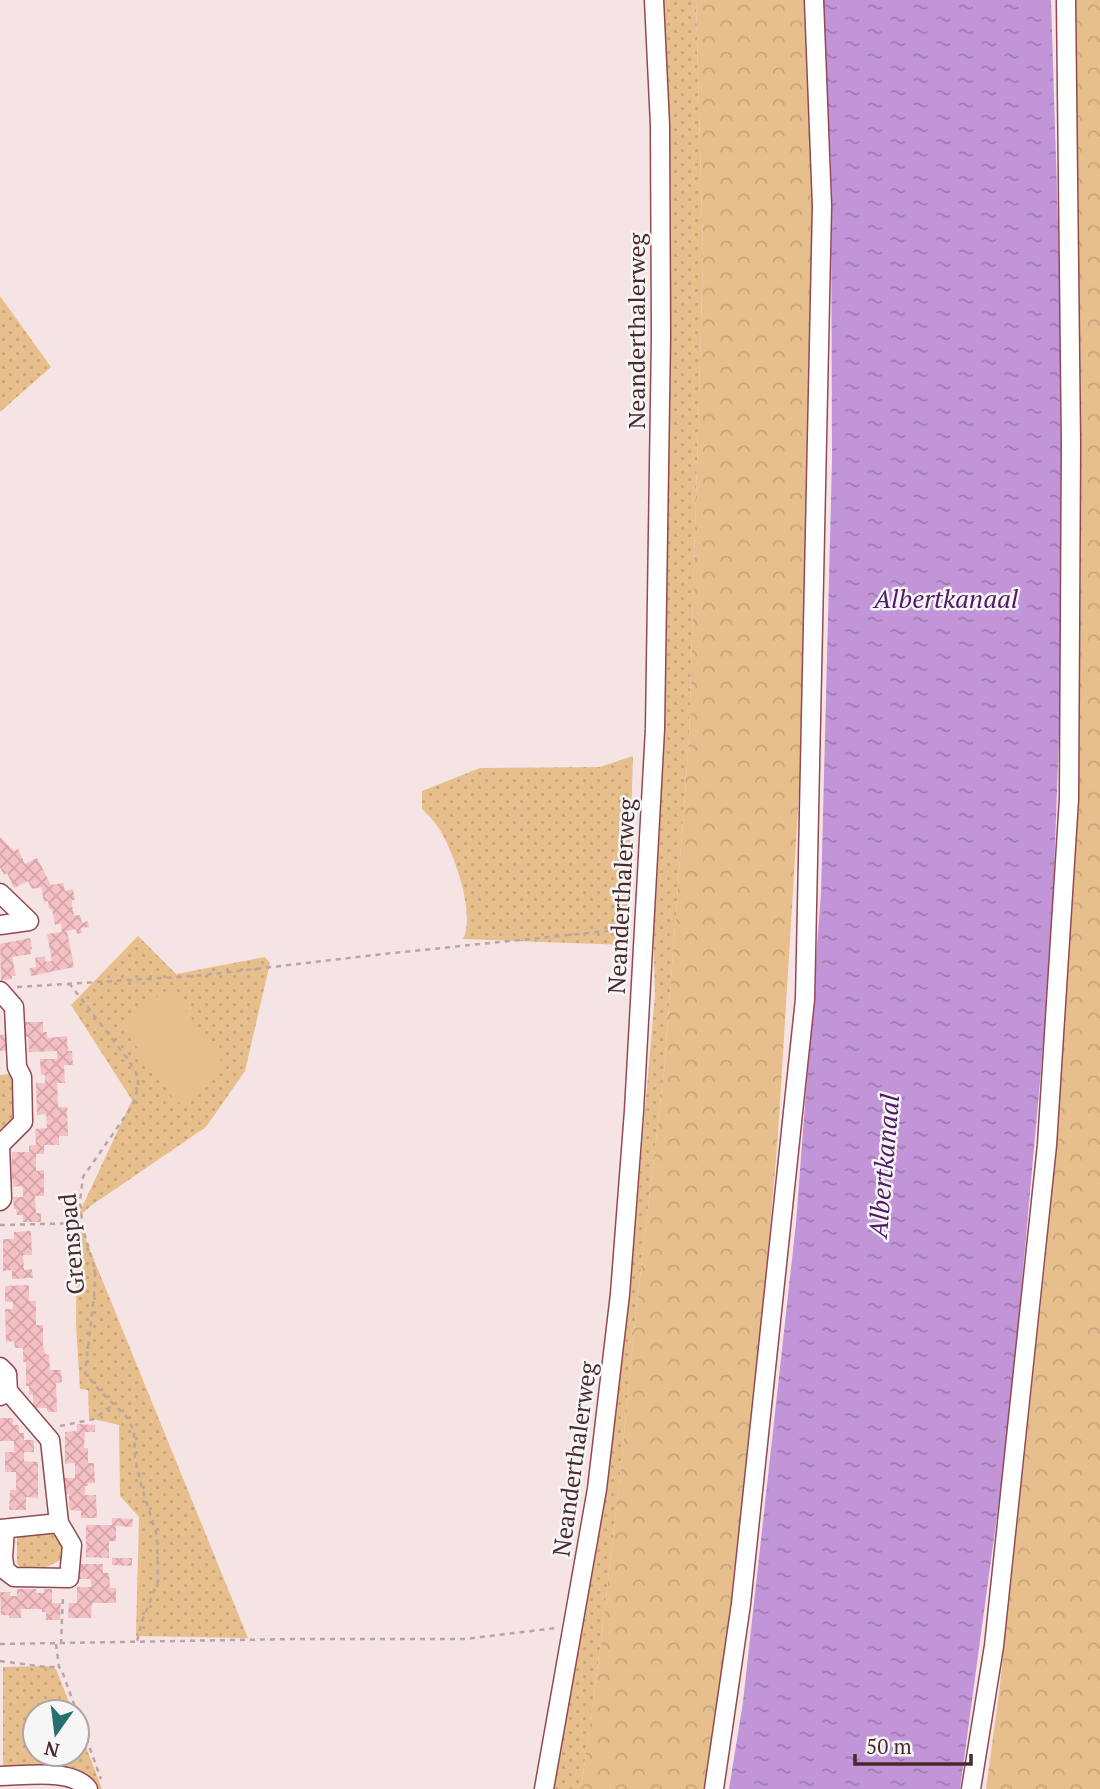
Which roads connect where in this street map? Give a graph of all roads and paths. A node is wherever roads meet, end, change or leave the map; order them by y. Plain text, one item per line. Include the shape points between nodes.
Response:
1 (654, 0) edge
2 (814, 0) edge
3 (1066, 0) edge
4 (0, 893) edge
5 (0, 925) edge
6 (643, 927) junction
7 (69, 983) junction
8 (7, 989) edge
9 (8, 1067) edge
10 (0, 1145) edge
11 (0, 1201) edge
12 (82, 1223) junction
13 (0, 1225) edge
14 (0, 1367) edge
15 (4, 1393) edge
16 (114, 1404) junction
17 (40, 1429) junction
18 (59, 1523) junction
19 (3, 1529) edge
20 (63, 1608) dead end
21 (573, 1626) junction
22 (136, 1642) junction
23 (0, 1644) edge
24 (56, 1644) junction
25 (61, 1644) junction
26 (0, 1661) edge
27 (59, 1667) junction
28 (0, 1776) edge
29 (88, 1789) edge
30 (105, 1789) edge
31 (544, 1789) edge
32 (714, 1789) edge
33 (971, 1789) edge

1 - 6 street, Neanderthalerweg via 661,336 655,729
2 - 32 street via 822,206 805,999 741,1604
3 - 33 street via 1069,799 1047,1145 994,1646
4 - 5 street via 29,921
6 - 7 path via 195,976
6 - 21 street, Neanderthalerweg via 620,1294 597,1489
7 - 8 path
7 - 12 path, Grenspad via 138,1076 133,1105 83,1177
8 - 9 street via 14,1007
9 - 10 street via 22,1077 23,1122
10 - 11 street
12 - 13 path
12 - 16 path, Grenspad via 95,1270 85,1373
14 - 15 street via 8,1374
15 - 17 street
16 - 17 path via 94,1419
16 - 22 path, Grenspad via 134,1431 135,1458 158,1536 158,1581
17 - 18 street via 50,1440
18 - 19 street
18 - 19 street via 72,1545 69,1578 14,1577 5,1570
20 - 25 path
21 - 22 path via 465,1639
21 - 31 street, Neanderthalerweg
22 - 25 path
23 - 24 path
24 - 25 path
24 - 27 path
26 - 27 path
27 - 30 path
28 - 29 street via 73,1777

